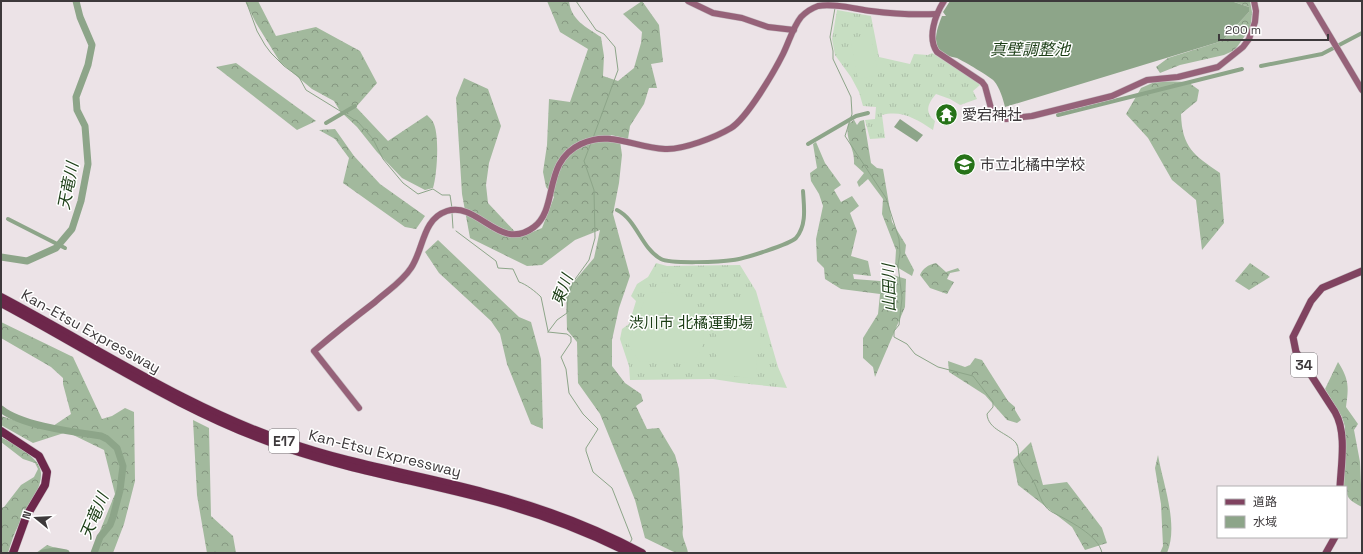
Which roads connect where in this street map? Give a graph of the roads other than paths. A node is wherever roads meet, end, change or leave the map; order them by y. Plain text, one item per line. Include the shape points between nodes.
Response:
1 (688, 1) edge
2 (944, 1) edge
3 (1254, 1) edge
4 (1309, 1) edge
5 (937, 14) junction
6 (794, 30) junction
7 (1362, 90) edge
8 (1362, 271) edge
9 (1, 297) edge
10 (1, 303) edge
11 (359, 408) dead end
12 (1, 431) edge
13 (1340, 486) edge
14 (590, 531) junction
15 (1334, 538) edge
16 (13, 553) edge
17 (630, 553) edge
18 (642, 553) edge
19 (1326, 553) edge

1 - 6 street via 713,13 742,18 768,27
2 - 5 street
3 - 5 street via 1255,22 1249,40 1218,67 1178,77 1147,80 1122,92 1085,104 1006,119 992,112 982,82 941,55 932,46 931,37
4 - 7 street
5 - 6 street via 902,15 832,6 815,7 801,18
6 - 11 street via 773,72 746,113 731,128 702,140 669,149 658,149 611,138 586,142 569,152 561,162 541,220 528,231 514,235 501,232 471,214 459,210 449,210 435,217 425,232 416,260 404,276 314,351
8 - 13 main road, 34 via 1322,288 1308,306 1293,337 1296,352 1338,417 1342,441
9 - 14 highway, Kan-Etsu Expressway / E17 via 160,386 262,434 335,457 509,499
10 - 14 highway, Kan-Etsu Expressway / E17 via 193,410 259,438 332,462 507,504
12 - 16 highway via 39,456 47,472 45,485 26,517
14 - 17 highway, Kan-Etsu Expressway / E17
14 - 18 highway, Kan-Etsu Expressway / E17
15 - 19 main road

